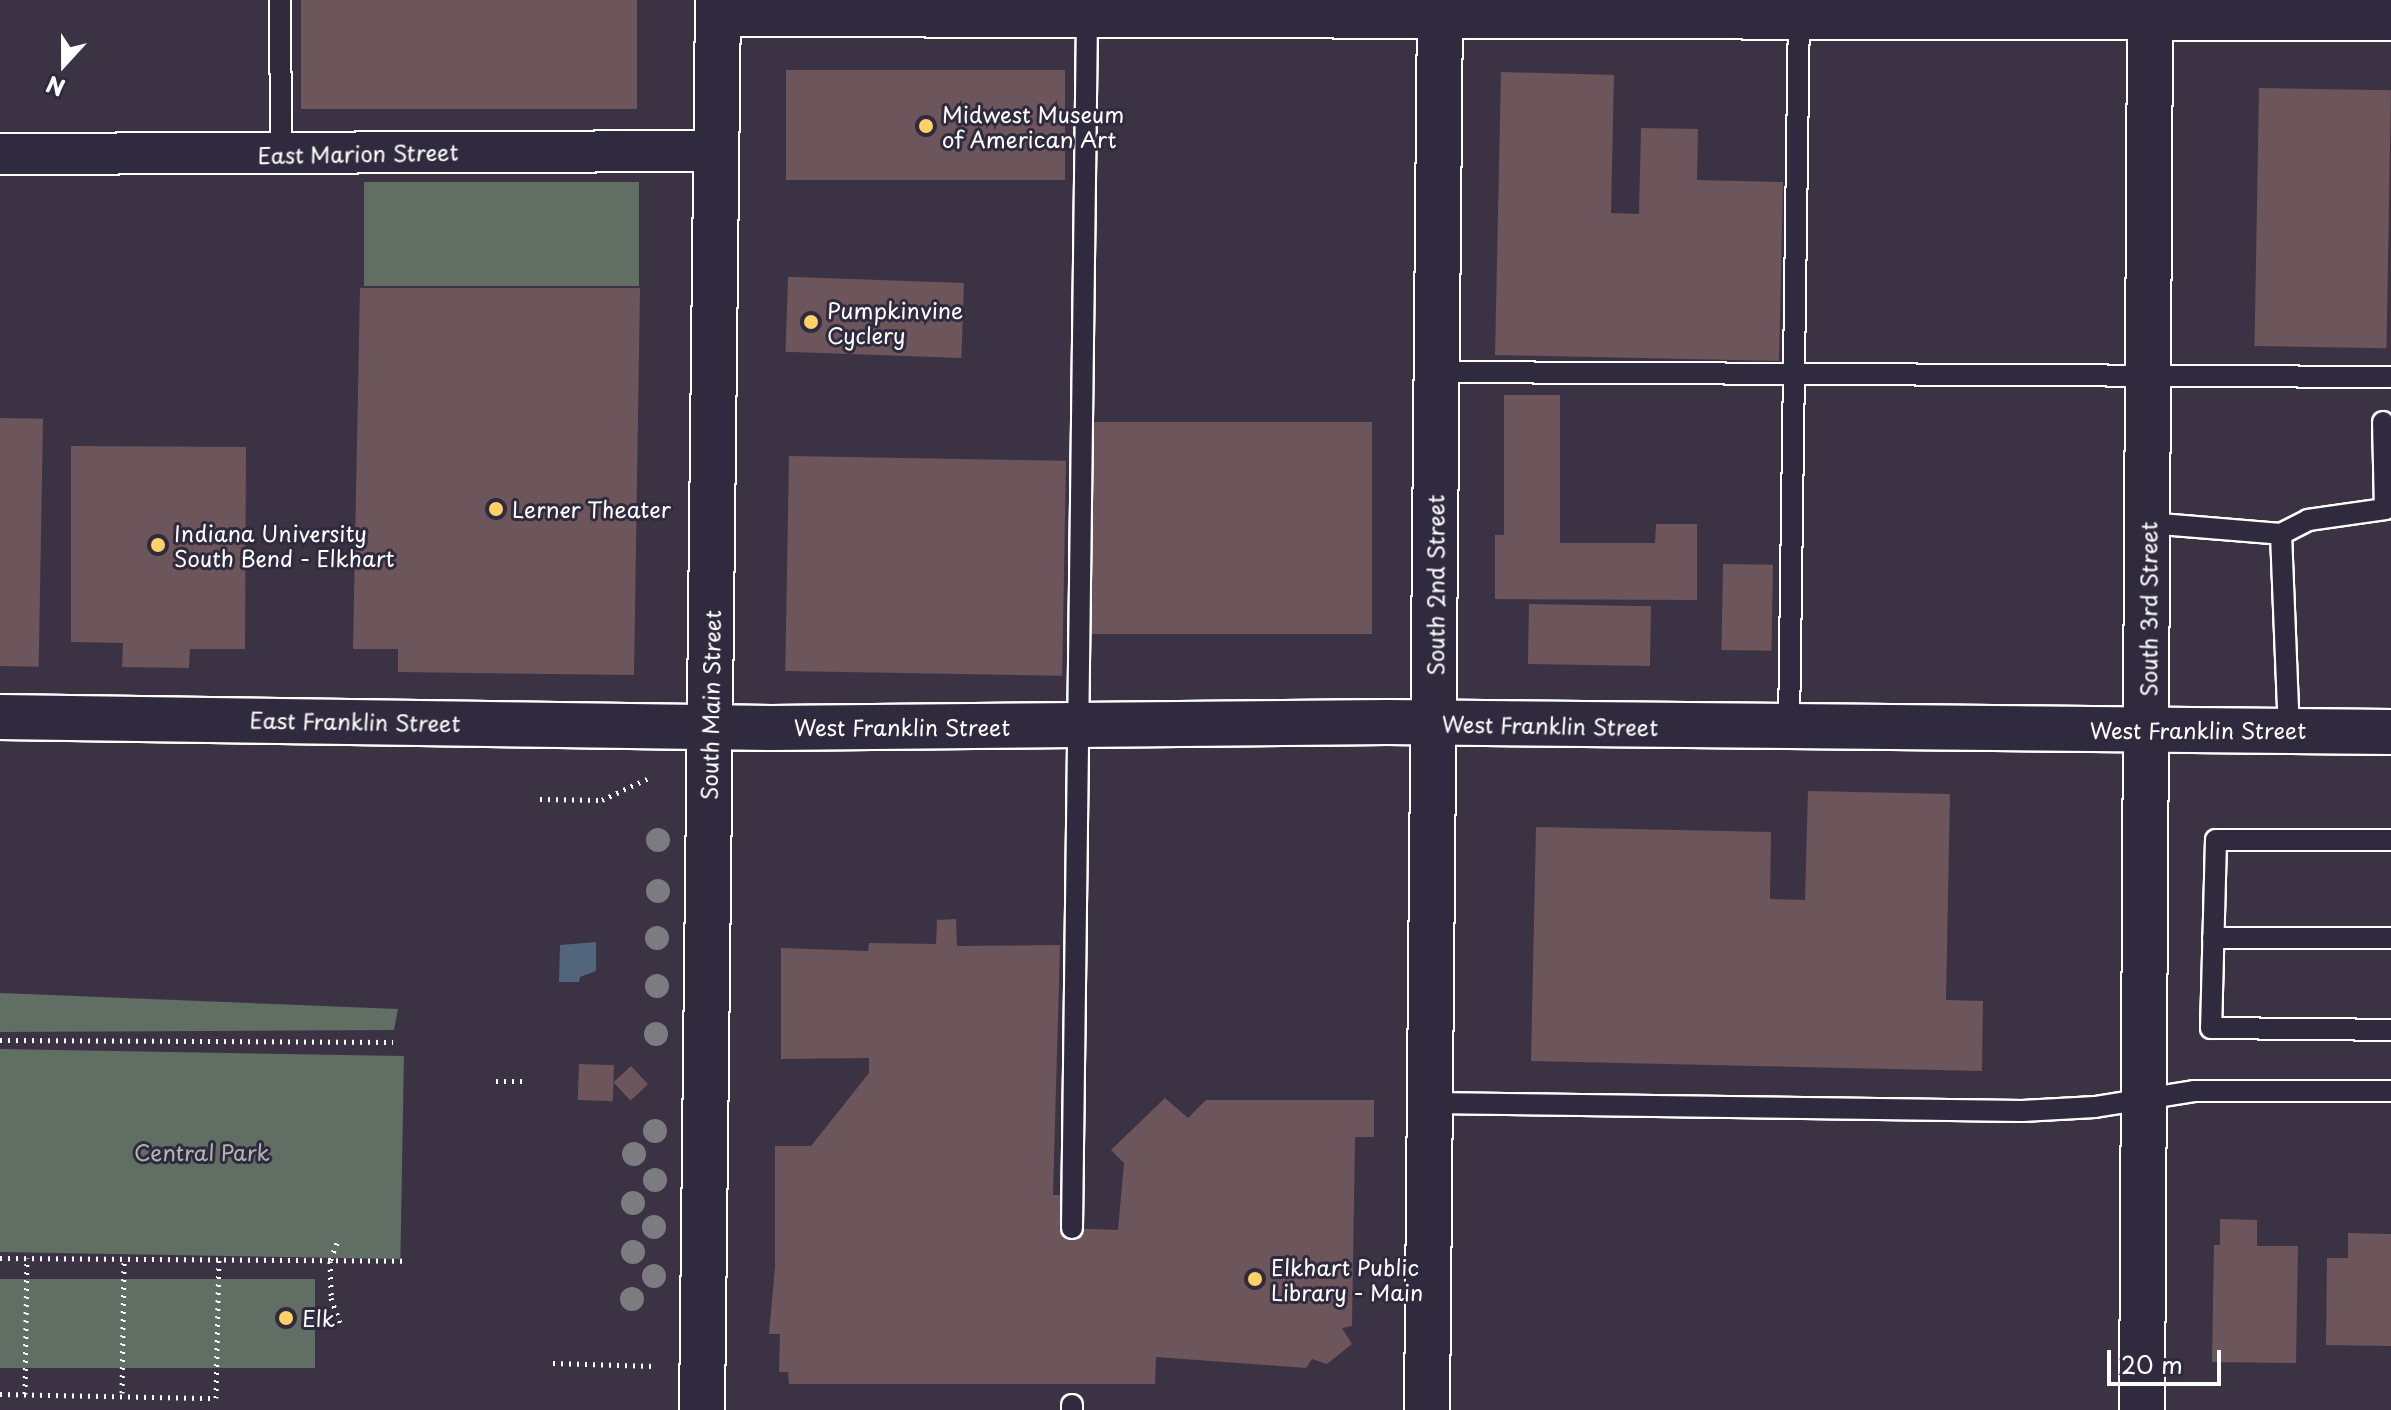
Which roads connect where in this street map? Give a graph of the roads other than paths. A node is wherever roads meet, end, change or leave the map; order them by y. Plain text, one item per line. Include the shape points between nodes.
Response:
1 (280, 0) edge
2 (718, 7) edge
3 (1087, 7) edge
4 (1188, 7) edge
5 (1440, 7) edge
6 (1799, 9) edge
7 (2150, 9) edge
8 (2391, 18) edge
9 (716, 151) junction
10 (0, 154) edge
11 (281, 154) junction
12 (1436, 372) junction
13 (1793, 376) junction
14 (2391, 377) edge
15 (2147, 379) junction
16 (2383, 422) dead end
17 (2148, 523) junction
18 (2281, 534) junction
19 (0, 717) edge
20 (1435, 723) junction
21 (1789, 726) junction
22 (710, 727) junction
23 (1081, 727) junction
24 (2148, 730) junction
25 (2289, 731) junction
26 (2391, 732) edge
27 (2391, 840) edge
28 (2213, 938) junction
29 (2391, 938) edge
30 (2391, 1030) edge
31 (2391, 1091) edge
32 (2144, 1096) junction
33 (1432, 1103) junction
34 (1072, 1228) dead end
35 (702, 1410) edge
36 (1427, 1410) edge
37 (2142, 1410) edge

1 - 11 lane
2 - 3 main road
2 - 9 main road, South Main Street
3 - 4 main road
3 - 23 lane
4 - 5 main road
5 - 6 main road
5 - 12 main road, South 2nd Street
6 - 7 main road
6 - 13 lane
7 - 8 main road
7 - 15 main road, South 3rd Street
9 - 11 street, East Marion Street
9 - 22 main road, South Main Street
10 - 11 street, East Marion Street
12 - 13 lane
12 - 20 main road, South 2nd Street
13 - 15 lane
13 - 21 lane
14 - 15 lane
15 - 17 main road, South 3rd Street
16 - 18 lane via 2385,509 2308,520
17 - 18 lane
17 - 24 main road, South 3rd Street
18 - 25 lane
19 - 22 main road, East Franklin Street
20 - 21 main road, West Franklin Street
20 - 23 main road, West Franklin Street
20 - 33 main road, South 2nd Street
21 - 24 main road, West Franklin Street
22 - 23 main road, West Franklin Street
22 - 35 main road, South Main Street
23 - 34 lane
24 - 25 main road, West Franklin Street
24 - 32 main road, South 3rd Street
25 - 26 main road, West Franklin Street
27 - 28 lane via 2216,840
28 - 29 lane
28 - 30 lane via 2211,1028
31 - 32 lane
32 - 33 lane via 2095,1107 2022,1111
32 - 37 main road, South 3rd Street
33 - 36 main road, South 2nd Street

